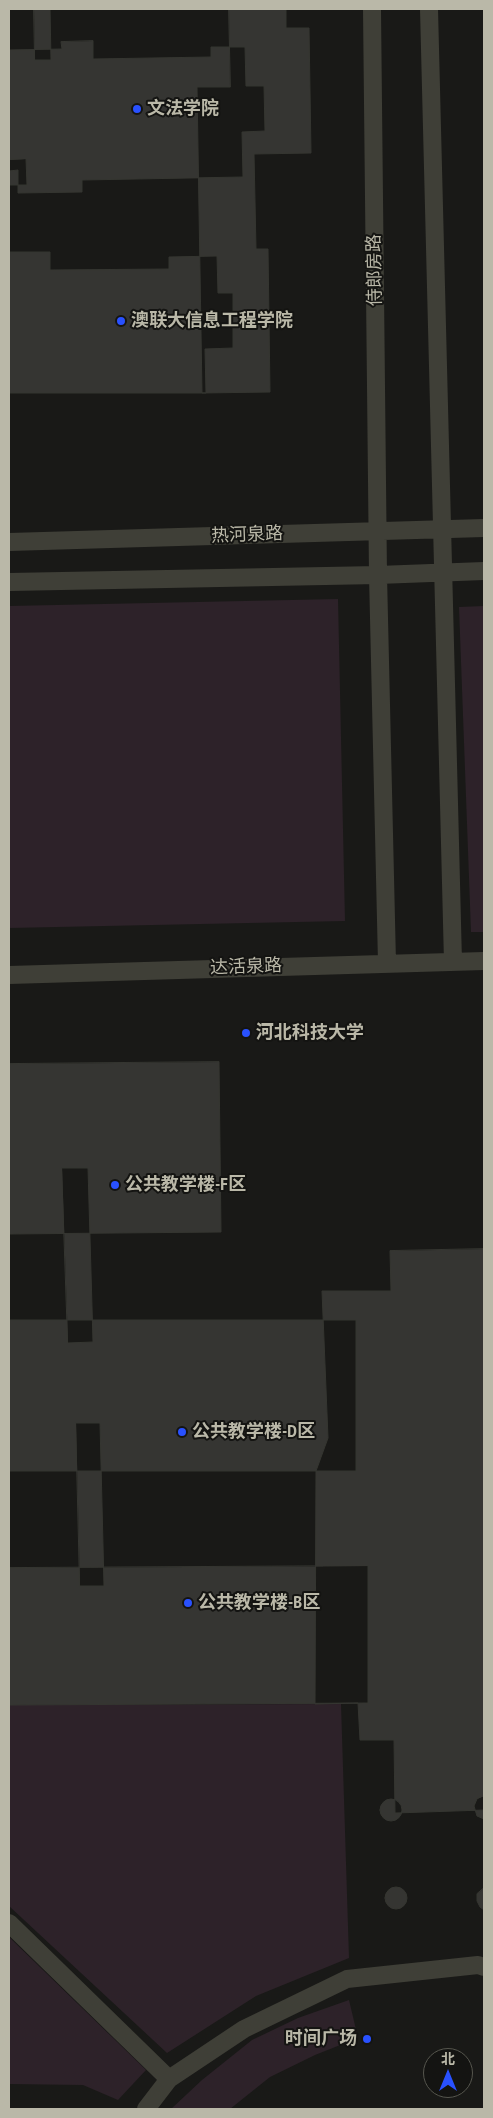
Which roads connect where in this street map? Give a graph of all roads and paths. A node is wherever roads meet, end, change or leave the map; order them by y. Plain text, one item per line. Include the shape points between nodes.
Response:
1 (372, 9) edge
2 (429, 9) edge
3 (484, 528) edge
4 (441, 529) junction
5 (378, 532) junction
6 (9, 542) edge
7 (484, 571) edge
8 (443, 572) junction
9 (378, 575) junction
10 (9, 582) edge
11 (484, 961) edge
12 (453, 962) junction
13 (387, 963) junction
14 (9, 975) edge
15 (9, 1923) edge
16 (484, 1967) edge
17 (169, 2078) junction
18 (146, 2109) edge

1 - 5 lane, 侍郎房路
2 - 4 lane
3 - 4 lane, 热河泉路
4 - 5 lane, 热河泉路
4 - 8 lane
5 - 6 lane, 热河泉路
5 - 9 lane, 侍郎房路
7 - 8 lane
8 - 9 lane
8 - 12 lane
9 - 10 lane
9 - 13 lane, 侍郎房路
11 - 12 lane, 达活泉路
12 - 13 lane, 达活泉路
13 - 14 lane, 达活泉路
15 - 17 lane
16 - 17 lane via 478,1965 347,1979 244,2029
17 - 18 lane

